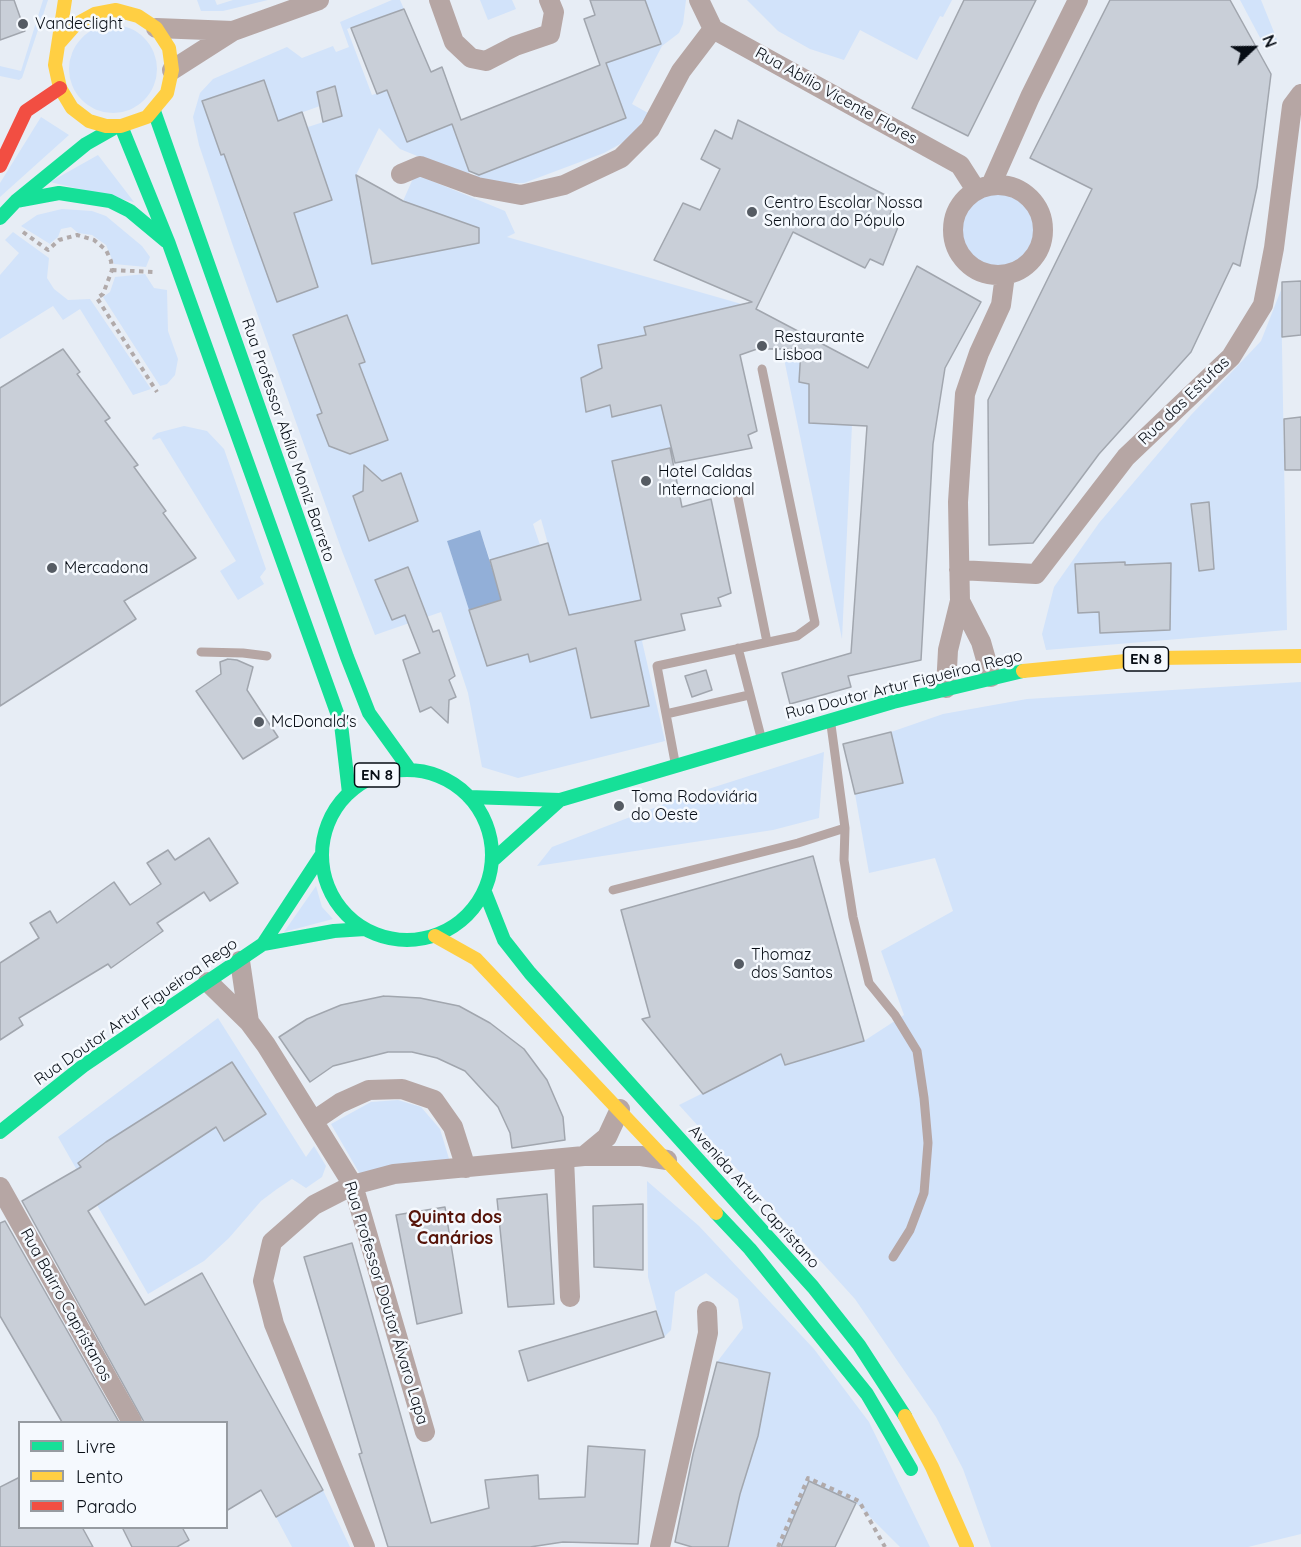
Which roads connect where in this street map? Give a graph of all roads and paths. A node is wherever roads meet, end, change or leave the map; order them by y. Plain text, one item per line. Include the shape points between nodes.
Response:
1 (65, 0) edge
2 (127, 0) edge
3 (319, 0) edge
4 (439, 0) edge
5 (549, 0) edge
6 (699, 0) edge
7 (1078, 0) edge
8 (138, 16) junction
9 (156, 28) junction
10 (713, 29) junction
11 (233, 31) junction
12 (60, 42) junction
13 (172, 70) junction
14 (60, 88) junction
15 (1301, 94) edge
16 (154, 111) junction
17 (118, 126) junction
18 (0, 166) edge
19 (401, 174) dead end
20 (984, 187) junction
21 (16, 201) junction
22 (0, 218) edge
23 (21, 231) dead end
24 (169, 244) junction
25 (112, 270) junction
26 (161, 273) dead end
27 (1005, 275) junction
28 (762, 369) dead end
29 (157, 392) dead end
30 (737, 493) dead end
31 (959, 570) junction
32 (960, 601) junction
33 (767, 642) junction
34 (738, 648) junction
35 (201, 652) dead end
36 (267, 656) dead end
37 (1301, 656) edge
38 (991, 677) junction
39 (946, 688) junction
40 (749, 695) junction
41 (666, 714) junction
42 (830, 719) junction
43 (762, 739) junction
44 (675, 766) junction
45 (410, 770) junction
46 (349, 793) junction
47 (469, 797) junction
48 (560, 800) junction
49 (845, 828) junction
50 (322, 854) junction
51 (492, 861) junction
52 (613, 890) dead end
53 (485, 892) junction
54 (365, 929) junction
55 (435, 936) junction
56 (263, 944) junction
57 (240, 961) junction
58 (208, 982) junction
59 (249, 1022) junction
60 (620, 1109) junction
61 (315, 1120) junction
62 (0, 1132) edge
63 (585, 1156) junction
64 (564, 1158) junction
65 (667, 1160) junction
66 (466, 1168) junction
67 (353, 1185) junction
68 (0, 1187) edge
69 (893, 1257) dead end
70 (570, 1297) dead end
71 (707, 1311) dead end
72 (131, 1421) edge
73 (425, 1432) dead end
74 (920, 1484) dead end
75 (365, 1547) edge
76 (660, 1547) edge
77 (778, 1547) edge
78 (885, 1547) edge
79 (967, 1547) edge

1 - 12 main road
2 - 8 main road
3 - 11 street
4 - 5 street via 454,42 471,58 486,61 550,34 554,12
6 - 10 street
7 - 20 street
8 - 9 main road
8 - 12 main road via 116,10 95,14 75,25
9 - 11 street
9 - 13 main road via 169,48
10 - 19 street via 681,71 650,129 621,158 564,185 520,195 477,187 420,166
10 - 20 street, Rua Abílio Vicente Flores via 960,165
11 - 13 street
12 - 14 main road via 55,64
13 - 16 main road via 167,93
14 - 17 main road via 80,115 98,124
14 - 18 main road via 26,111
15 - 31 street, Rua das Estufas via 1292,106 1263,305 1231,357 1126,457 1036,574
16 - 17 main road via 139,121
16 - 45 main road, Rua Professor Abílio Moniz Barreto via 347,657 369,713
17 - 21 main road via 86,144
17 - 24 main road
20 - 27 street via 966,197 954,219 955,244 962,258 977,270
20 - 27 street via 1007,185 1022,191 1041,215 1040,246 1032,260
21 - 22 main road
21 - 24 main road via 59,193 110,201 130,211
23 - 25 path via 48,250 59,240 77,235 94,240 106,250
24 - 46 main road via 341,724
25 - 26 path
25 - 29 path via 103,294 97,298
27 - 31 street via 1001,305 965,394 958,502
28 - 33 lane via 815,623 797,636
30 - 33 lane
31 - 32 street
32 - 38 street via 981,642
32 - 39 street via 948,650
33 - 34 lane
34 - 40 lane
34 - 41 lane via 657,666
35 - 36 lane
37 - 38 main road, Rua Doutor Artur Figueiroa Rego / EN 8 via 1124,660
38 - 39 main road, Rua Doutor Artur Figueiroa Rego / EN 8
39 - 42 main road, Rua Doutor Artur Figueiroa Rego / EN 8
40 - 41 lane
40 - 43 lane
41 - 44 lane
42 - 43 main road, Rua Doutor Artur Figueiroa Rego / EN 8
42 - 49 lane
43 - 44 main road, Rua Doutor Artur Figueiroa Rego / EN 8
44 - 48 main road, Rua Doutor Artur Figueiroa Rego / EN 8
45 - 46 main road, EN 8 via 377,775
45 - 47 main road, EN 8 via 442,777
46 - 50 main road, EN 8 via 330,820
47 - 48 main road, Rua Doutor Artur Figueiroa Rego / EN 8
47 - 51 main road, EN 8 via 487,825
48 - 51 main road, Rua Doutor Artur Figueiroa Rego / EN 8
49 - 52 lane
49 - 69 lane via 844,860 869,983 917,1051 924,1098 928,1143 924,1193 910,1230
50 - 54 main road, EN 8 via 333,897
50 - 56 main road, Rua Doutor Artur Figueiroa Rego / EN 8
51 - 53 main road, EN 8
53 - 55 main road, EN 8 via 461,922
53 - 79 main road, Avenida Artur Capristano via 504,940 530,973 714,1175 859,1345 921,1446
54 - 55 main road, EN 8 via 399,940
54 - 56 main road, Rua Doutor Artur Figueiroa Rego / EN 8
55 - 60 main road via 476,960
56 - 57 main road, Rua Doutor Artur Figueiroa Rego / EN 8
57 - 58 main road, Rua Doutor Artur Figueiroa Rego / EN 8
57 - 59 street
58 - 59 street
58 - 62 main road, Rua Doutor Artur Figueiroa Rego / EN 8 via 83,1066
59 - 61 street, Rua Professor Doutor Álvaro Lapa
60 - 63 street via 607,1137
60 - 65 main road
61 - 66 street via 369,1090 402,1089 434,1100 453,1126
61 - 67 street, Rua Professor Doutor Álvaro Lapa
63 - 64 street
63 - 65 street
64 - 66 street
64 - 70 street
65 - 74 main road via 750,1249 826,1340 867,1394
66 - 67 street via 394,1174
67 - 73 street, Rua Professor Doutor Álvaro Lapa
67 - 75 street via 314,1205 272,1242 263,1281 274,1324
68 - 72 street, Rua Bairro Capristanos
71 - 76 street via 708,1333
77 - 78 path via 808,1478 859,1501

